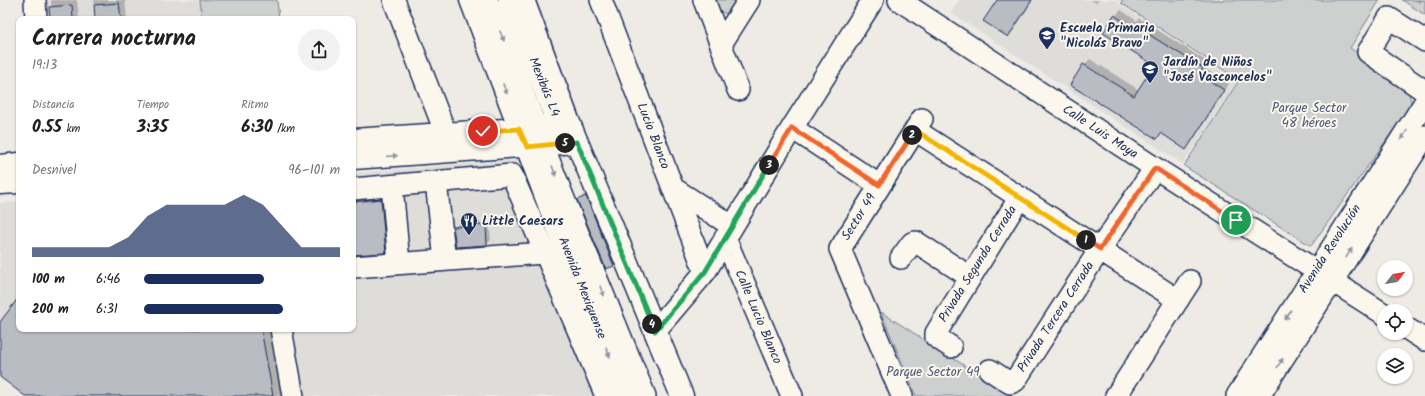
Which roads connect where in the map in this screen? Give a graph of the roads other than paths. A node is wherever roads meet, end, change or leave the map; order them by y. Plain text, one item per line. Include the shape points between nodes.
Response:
1 (35, 0) edge
2 (394, 0) edge
3 (509, 0) edge
4 (523, 0) edge
5 (529, 0) edge
6 (601, 0) edge
7 (704, 0) edge
8 (749, 0) edge
9 (873, 0) edge
10 (899, 0) edge
11 (476, 3) edge
12 (36, 16) edge
13 (538, 37) junction
14 (1425, 41) edge
15 (721, 44) junction
16 (738, 90) dead end
17 (1425, 91) edge
18 (1425, 102) edge
19 (792, 128) junction
20 (446, 134) junction
21 (550, 135) junction
22 (1425, 136) edge
23 (356, 140) edge
24 (356, 158) edge
25 (16, 164) edge
26 (0, 166) edge
27 (1155, 168) junction
28 (16, 182) edge
29 (436, 182) junction
30 (0, 183) edge
31 (879, 185) junction
32 (392, 186) junction
33 (673, 188) junction
34 (356, 189) edge
35 (1020, 197) junction
36 (728, 232) junction
37 (566, 249) junction
38 (1100, 249) junction
39 (544, 253) junction
40 (901, 258) dead end
41 (445, 260) junction
42 (399, 263) junction
43 (356, 267) edge
44 (705, 272) junction
45 (1324, 276) junction
46 (970, 277) junction
47 (1190, 281) dead end
48 (1178, 300) junction
49 (1377, 310) edge
50 (655, 331) junction
51 (282, 332) edge
52 (1413, 332) edge
53 (1425, 340) edge
54 (951, 347) dead end
55 (990, 370) dead end
56 (622, 395) edge
57 (293, 396) edge
58 (670, 396) edge
59 (682, 396) edge
60 (792, 396) edge
61 (902, 396) edge
62 (1116, 396) edge
63 (1237, 396) edge
64 (1259, 396) edge

1 - 12 street
2 - 20 street
3 - 21 street, Mexibús L4
4 - 13 main road, Avenida Mexiquense
5 - 13 main road
6 - 33 street, Lucio Blanco
7 - 15 street
8 - 15 street
9 - 19 street
10 - 27 street, Calle Luis Moya
11 -> 21 main road, Avenida Mexiquense
13 - 21 main road, Avenida Mexiquense
14 - 17 street via 1389,18 1368,52
15 - 16 street
18 -> 45 street, Avenida Revolución
19 - 31 street, Sector 49
19 - 36 street
20 - 21 main road
20 - 23 main road
24 -> 21 main road
21 - 37 main road, Avenida Mexiquense
21 - 50 main road, Avenida Mexiquense
21 -> 56 street, Mexibús L4
21 - 58 street, Mexibús L4
45 -> 22 street, Avenida Revolución
25 - 26 main road
27 - 38 street
27 - 45 street, Calle Luis Moya
28 - 30 main road
29 - 32 street
29 - 39 street via 512,175
29 - 41 street
31 - 35 street, Sector 49 via 919,125
31 - 61 street, Sector 49 via 840,249
32 - 34 street
32 - 42 street
33 - 36 street
33 - 44 street, Lucio Blanco
35 - 38 street
35 - 46 street, Privada Segunda Cerrada
36 - 44 street
36 - 60 street, Calle Lucio Blanco
37 - 39 street
37 -> 56 main road, Avenida Mexiquense
38 - 48 street
38 - 55 street, Privada Tercera Cerrada via 1015,381 1010,383
39 - 41 street
39 - 56 street
40 - 46 street via 912,243 916,242
41 - 42 street
42 - 43 street
44 - 50 street
45 - 49 street, Calle Luis Moya
45 -> 63 street, Avenida Revolución
64 -> 45 street, Avenida Revolución
46 - 54 street, Privada Segunda Cerrada via 935,335
47 - 48 street
48 - 62 street
50 - 59 main road, Avenida Mexiquense
51 - 57 street
52 - 53 street

